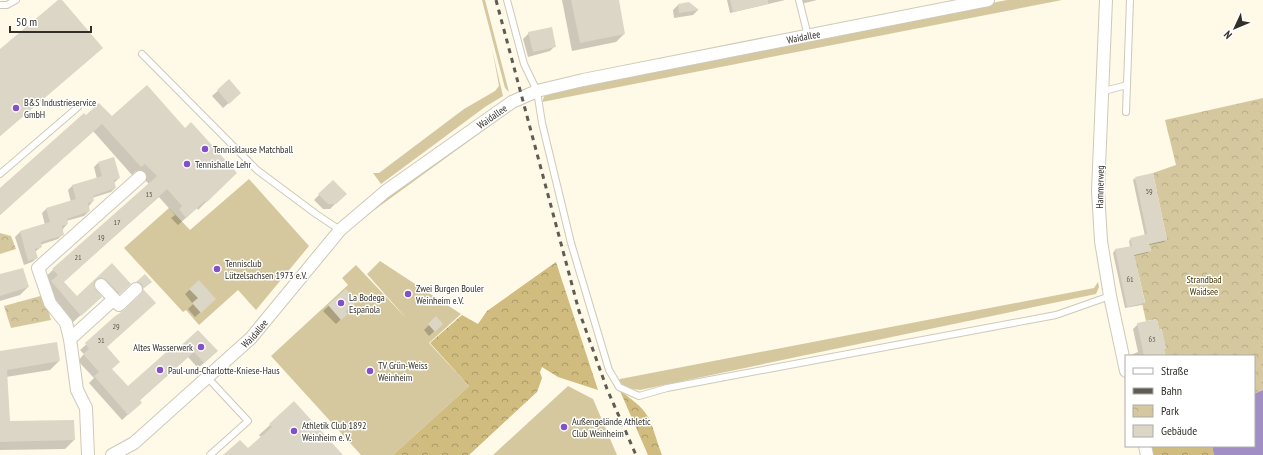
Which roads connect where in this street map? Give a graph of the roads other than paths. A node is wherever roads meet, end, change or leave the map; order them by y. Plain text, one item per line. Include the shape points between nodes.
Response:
1 (16, 0) edge
2 (507, 0) edge
3 (799, 0) edge
4 (988, 0) edge
5 (1106, 0) edge
6 (1130, 0) edge
7 (0, 5) edge
8 (808, 36) junction
9 (142, 54) dead end
10 (1127, 85) junction
11 (537, 91) junction
12 (1104, 91) junction
13 (78, 106) dead end
14 (1126, 112) dead end
15 (0, 174) edge
16 (140, 177) dead end
17 (340, 230) junction
18 (101, 285) dead end
19 (136, 289) dead end
20 (1110, 296) junction
21 (114, 299) junction
22 (70, 339) junction
23 (1125, 367) edge
24 (208, 378) junction
25 (88, 455) edge
26 (112, 455) edge
27 (210, 455) edge

1 - 7 lane via 7,5
2 - 11 lane via 524,64
3 - 8 lane
4 - 8 street, Waidallee
5 - 12 street, Hammerweg
6 - 10 lane
8 - 11 street, Waidallee
9 - 17 lane via 257,170
10 - 12 lane
10 - 14 lane
11 - 17 street, Waidallee via 494,113 386,191
11 - 20 lane via 547,146 591,315 609,370 619,386 630,393 639,396 666,388 1056,315
12 - 20 street, Hammerweg via 1098,191 1101,245
13 - 15 lane
16 - 22 street via 38,268 50,303 66,322
17 - 24 street, Waidallee via 251,338
18 - 21 street
19 - 21 street via 119,305
20 - 23 street, Hammerweg
21 - 22 street
22 - 25 street via 77,390 86,408
24 - 26 street, Waidallee via 134,443
24 - 27 lane via 248,421

